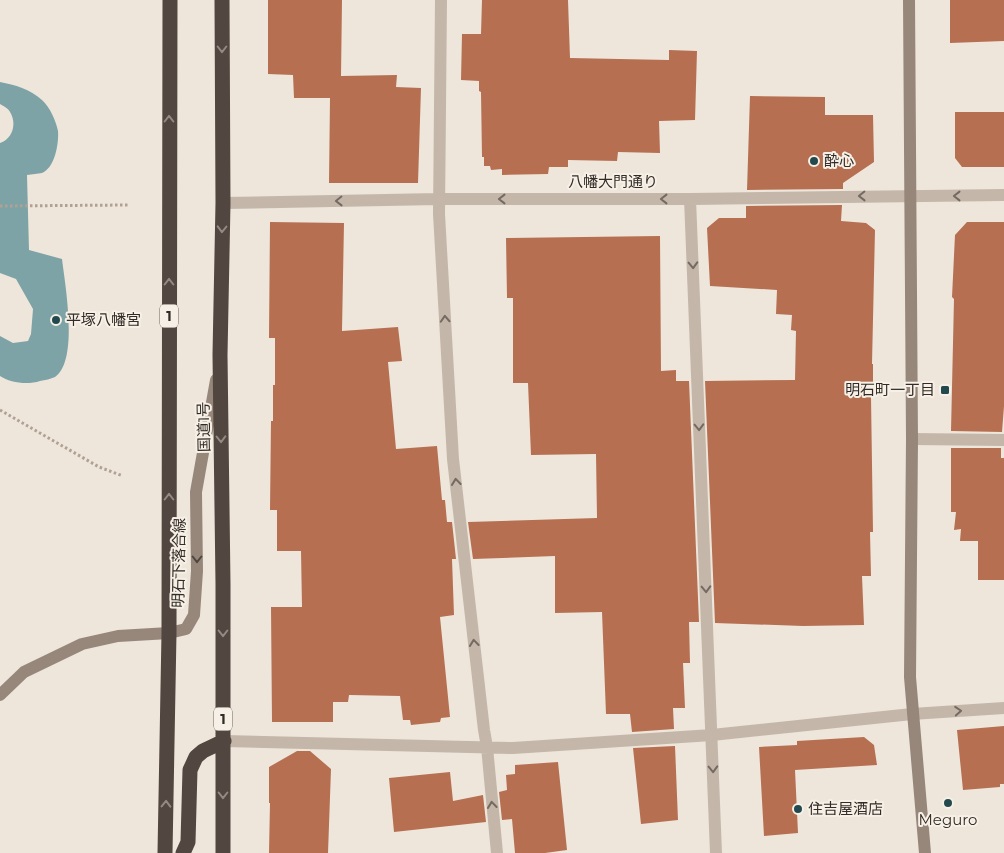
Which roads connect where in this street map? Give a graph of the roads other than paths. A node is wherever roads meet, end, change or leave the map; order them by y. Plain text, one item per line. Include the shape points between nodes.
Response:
1 (170, 0) edge
2 (222, 0) edge
3 (441, 0) edge
4 (909, 0) edge
5 (910, 195) junction
6 (1004, 195) edge
7 (690, 198) junction
8 (438, 199) junction
9 (222, 203) junction
10 (220, 355) junction
11 (912, 439) junction
12 (1004, 440) edge
13 (168, 633) junction
14 (0, 695) edge
15 (1004, 708) edge
16 (912, 714) junction
17 (712, 735) junction
18 (224, 742) junction
19 (487, 747) junction
20 (165, 853) edge
21 (183, 853) edge
22 (223, 853) edge
23 (497, 853) edge
24 (716, 853) edge
25 (925, 853) edge

13 -> 1 highway, 1
2 -> 9 highway, 国道1号 / 1
3 - 8 street
4 - 5 street
6 -> 5 street, 八幡大門通り
5 -> 7 street, 八幡大門通り
5 - 11 street
7 -> 8 street, 八幡大門通り
7 -> 17 street
8 -> 9 street, 八幡大門通り
19 -> 8 street via 453,459
9 -> 10 highway, 国道1号 / 1
10 -> 13 street, 明石下落合線 via 196,492 194,615 186,628
10 -> 18 highway, 国道1号 / 1
11 - 12 street
11 - 16 street
13 - 14 street, 明石下落合線 via 118,636 82,644 24,672
20 -> 13 highway, 1
16 -> 15 street
16 - 17 street
16 - 25 street
17 - 19 street
17 -> 24 street
18 - 19 street
18 - 21 highway via 203,750 190,770 188,842
18 -> 22 highway, 国道1号 / 1
23 -> 19 street

